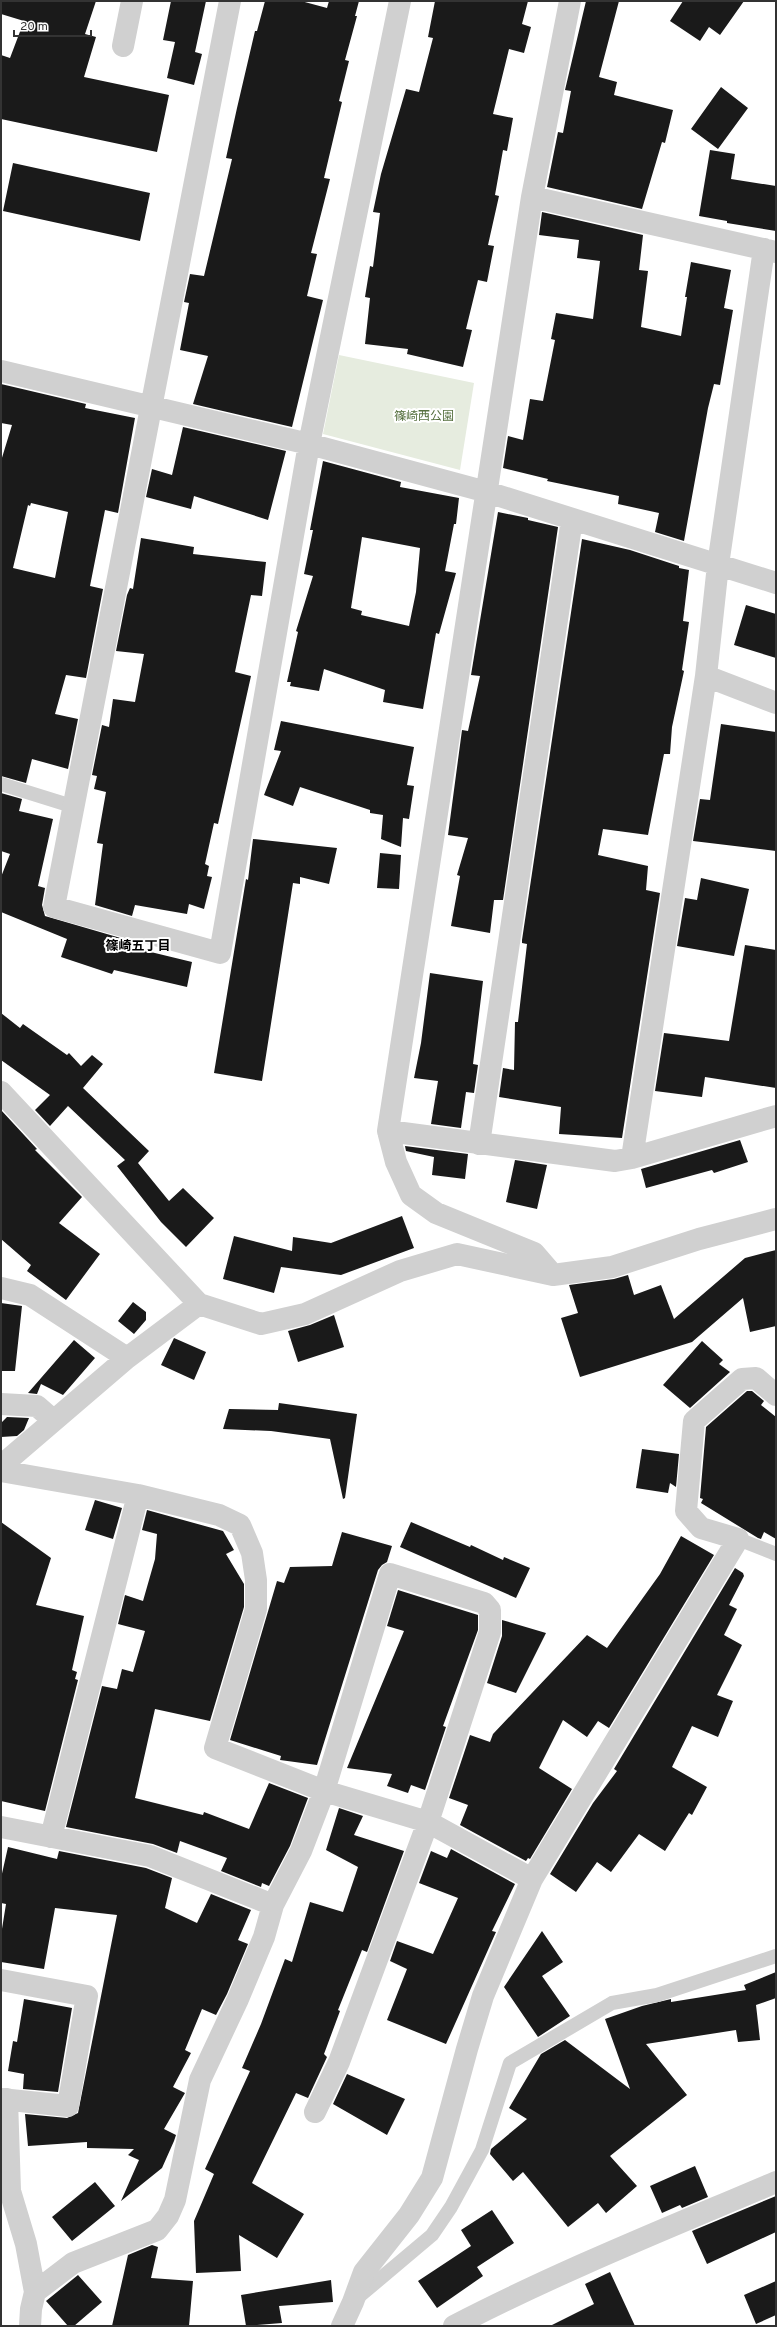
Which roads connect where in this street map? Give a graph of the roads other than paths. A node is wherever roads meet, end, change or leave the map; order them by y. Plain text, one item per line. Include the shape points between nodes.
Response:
1 (132, 1) edge
2 (230, 1) edge
3 (400, 1) edge
4 (570, 1) edge
5 (123, 46) dead end
6 (532, 197) junction
7 (770, 250) edge
8 (1, 370) edge
9 (153, 405) junction
10 (309, 444) junction
11 (487, 492) junction
12 (572, 519) junction
13 (718, 565) junction
14 (776, 583) edge
15 (706, 676) junction
16 (776, 703) edge
17 (1, 784) edge
18 (75, 807) junction
19 (1, 1092) edge
20 (776, 1116) edge
21 (388, 1131) junction
22 (479, 1144) junction
23 (632, 1158) junction
24 (776, 1219) edge
25 (553, 1276) junction
26 (1, 1288) edge
27 (199, 1304) junction
28 (127, 1358) junction
29 (776, 1395) edge
30 (1, 1404) edge
31 (53, 1420) junction
32 (1, 1466) edge
33 (1, 1471) edge
34 (138, 1495) junction
35 (738, 1539) junction
36 (776, 1554) edge
37 (324, 1791) junction
38 (428, 1822) junction
39 (1, 1827) edge
40 (51, 1837) junction
41 (532, 1879) junction
42 (274, 1905) junction
43 (776, 1956) edge
44 (1, 1980) edge
45 (4, 2099) edge
46 (316, 2112) dead end
47 (776, 2182) edge
48 (35, 2292) junction
49 (354, 2302) junction
50 (30, 2326) edge
51 (342, 2326) edge
52 (454, 2326) edge

1 - 5 street
2 - 9 street
3 - 10 street
4 - 6 street
6 - 7 street
6 - 11 street
7 - 13 street
8 - 9 street
9 - 10 street
9 - 18 street
10 - 11 street
10 - 18 street via 220,953 54,907
11 - 12 street
11 - 21 street
12 - 13 street
12 - 22 street
13 - 14 street
13 - 15 street
15 - 16 street
15 - 23 street
17 - 18 lane
19 - 27 street
20 - 23 street
21 - 22 street
21 - 25 street via 396,1162 411,1195 436,1213 534,1253
22 - 23 street via 615,1161
24 - 25 street via 699,1239 612,1267
25 - 27 street via 457,1254 400,1271 305,1314 261,1324
26 - 28 street via 30,1295
27 - 28 street
28 - 31 street
29 - 35 street via 756,1378 742,1379 694,1421 686,1511 701,1528
30 - 31 street via 38,1406
31 - 32 street
33 - 34 street
34 - 37 street via 219,1515 240,1525 252,1553 256,1580 256,1609 215,1748
34 - 40 street
35 - 36 lane
35 - 41 street
37 - 38 street
37 - 38 street via 390,1574 484,1603 490,1610 490,1632
37 - 42 street via 301,1851
38 - 41 street
38 - 46 street via 339,2062
39 - 40 street
40 - 42 street via 150,1856
41 - 49 street via 483,1996 432,2178 409,2215 364,2272
42 - 48 street via 264,1937 200,2080 175,2200 168,2216 157,2230 73,2263
43 - 49 lane via 657,1995 612,2003 510,2063 482,2150 451,2207 432,2235
44 - 45 street via 87,1996 68,2106
45 - 48 street via 10,2191 26,2244
47 - 52 street via 622,2248
48 - 50 street
49 - 51 street

